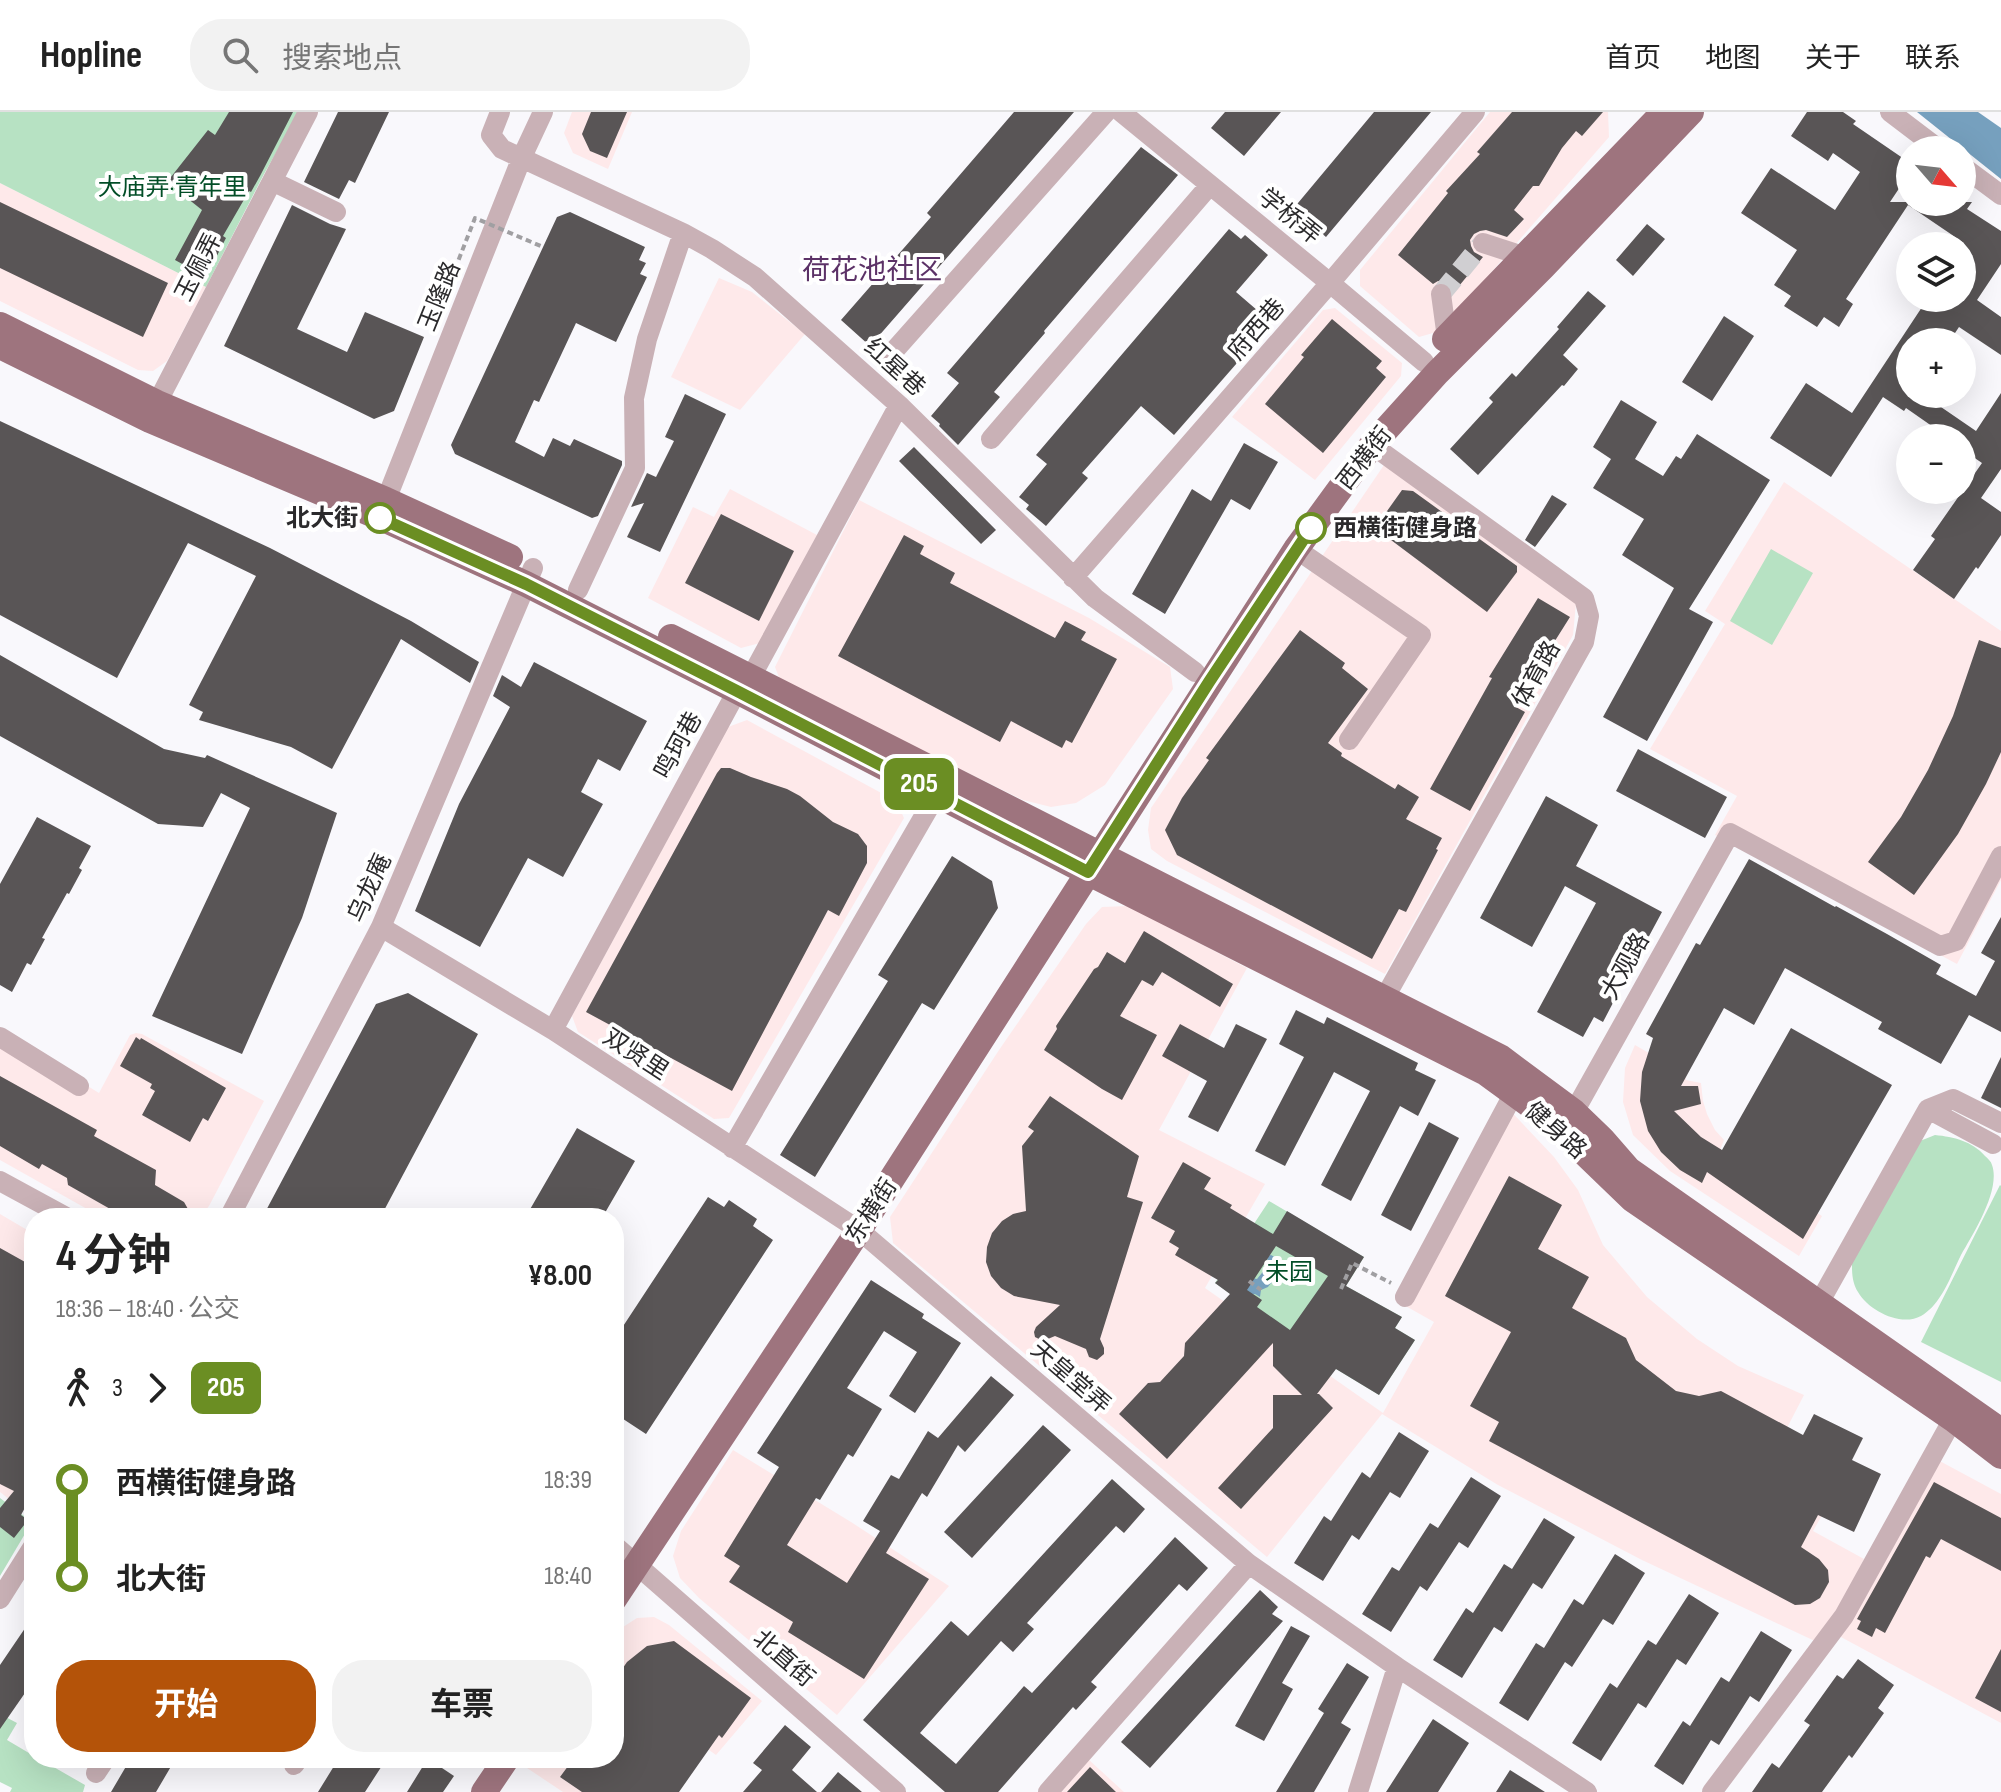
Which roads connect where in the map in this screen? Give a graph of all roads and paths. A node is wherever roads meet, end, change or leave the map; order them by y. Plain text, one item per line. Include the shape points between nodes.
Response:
1 (308, 112) edge
2 (500, 112) edge
3 (543, 112) edge
4 (1106, 112) edge
5 (1121, 112) edge
6 (1691, 112) edge
7 (1890, 112) edge
8 (1656, 115) edge
9 (1462, 117) edge
10 (1922, 136) edge
11 (522, 157) junction
12 (1976, 176) edge
13 (272, 181) junction
14 (1210, 185) junction
15 (2001, 195) edge
16 (336, 212) dead end
17 (683, 233) junction
18 (1483, 243) dead end
19 (543, 247) dead end
20 (1526, 257) junction
21 (455, 269) dead end
22 (1330, 283) junction
23 (1441, 294) dead end
24 (0, 325) edge
25 (1447, 338) junction
26 (0, 346) edge
27 (885, 361) dead end
28 (1424, 362) junction
29 (157, 403) junction
30 (899, 405) junction
31 (991, 439) dead end
32 (1372, 445) junction
33 (386, 500) junction
34 (1296, 549) junction
35 (530, 576) junction
36 (1073, 578) junction
37 (578, 590) junction
38 (1195, 672) junction
39 (744, 684) junction
40 (1349, 740) dead end
41 (941, 786) junction
42 (2001, 856) edge
43 (1086, 860) junction
44 (381, 927) junction
45 (1384, 999) junction
46 (553, 1030) junction
47 (0, 1037) edge
48 (79, 1086) dead end
49 (1514, 1093) junction
50 (1928, 1109) junction
51 (1574, 1112) junction
52 (2001, 1123) edge
53 (1993, 1144) dead end
54 (732, 1148) junction
55 (0, 1181) edge
56 (50, 1208) edge
57 (234, 1208) edge
58 (852, 1226) junction
59 (1249, 1281) dead end
60 (1341, 1289) dead end
61 (1261, 1290) dead end
62 (1406, 1294) joint
63 (1819, 1303) junction
64 (1953, 1419) junction
65 (2001, 1431) edge
66 (2001, 1456) edge
67 (624, 1554) edge
68 (624, 1559) edge
69 (24, 1561) edge
70 (1249, 1564) junction
71 (0, 1599) edge
72 (1397, 1667) junction
73 (484, 1768) edge
74 (500, 1768) edge
75 (468, 1792) edge
76 (484, 1792) edge
77 (896, 1792) edge
78 (1048, 1792) edge
79 (1358, 1792) edge
80 (1587, 1792) edge
81 (1712, 1792) edge

1 - 13 street, 玉佩弄
2 - 11 street, 红星巷 via 491,135 502,149
3 - 11 street, 玉隆路
4 - 27 street
5 - 14 street, 学桥弄
6 - 32 main road, 西横街
7 - 10 street
8 - 20 main road, 西横街
9 - 22 street, 府西巷
11 - 17 street, 红星巷
11 - 33 street, 玉隆路
12 - 15 street
13 - 16 street
13 - 29 street, 玉佩弄
14 - 22 street, 学桥弄
14 - 31 street
17 - 30 street, 红星巷 via 755,277
17 - 37 street via 647,339 634,398 635,468
18 - 20 street
19 - 21 path, bridge via 475,218
20 - 25 main road, 西横街
22 - 28 street, 学桥弄
22 - 36 street, 府西巷
23 - 25 street
24 - 29 main road
25 - 28 main road, 西横街
26 - 35 main road via 150,420
28 - 38 main road, 西横街 via 1352,447
29 - 33 main road
30 - 36 street, 红星巷
30 - 39 street, 鸣珂巷
32 - 34 main road, 西横街
32 - 45 street, 体育路 via 1584,598 1589,616 1584,642
33 - 35 main road
34 - 40 street via 1421,635
34 - 43 main road, 西横街
35 - 37 main road
35 - 39 main road
35 - 44 street, 乌龙庵
36 - 38 street, 红星巷
37 - 39 main road
38 - 43 main road, 西横街
39 - 41 main road
39 - 46 street, 鸣珂巷
41 - 43 main road
41 - 54 street
42 - 51 street, 大观路 via 1956,941 1940,946 1730,833
43 - 45 main road, 健身路
43 - 49 main road, 健身路 via 1486,1073
43 - 58 main road, 东横街
44 - 46 street, 双贤里
44 - 57 street, 乌龙庵
45 - 51 main road, 健身路 via 1500,1057
46 - 54 street, 双贤里
47 - 48 street
49 - 62 street
49 - 64 main road, 健身路 via 1549,1119 1632,1199
50 - 52 street via 1953,1099
50 - 53 street
50 - 63 street
51 - 63 main road, 健身路 via 1629,1170
54 - 58 street, 双贤里
55 - 56 street
58 - 67 main road, 东横街
58 - 70 street, 天皇堂弄
59 - 61 path
60 - 62 path via 1352,1263
63 - 65 main road, 健身路
64 - 66 main road, 健身路
64 - 81 street via 1844,1616
68 - 77 street, 北直街
69 - 71 street
70 - 72 street, 天皇堂弄
70 - 78 street
72 - 79 street
72 - 80 street, 天皇堂弄
73 - 75 main road
74 - 76 main road

